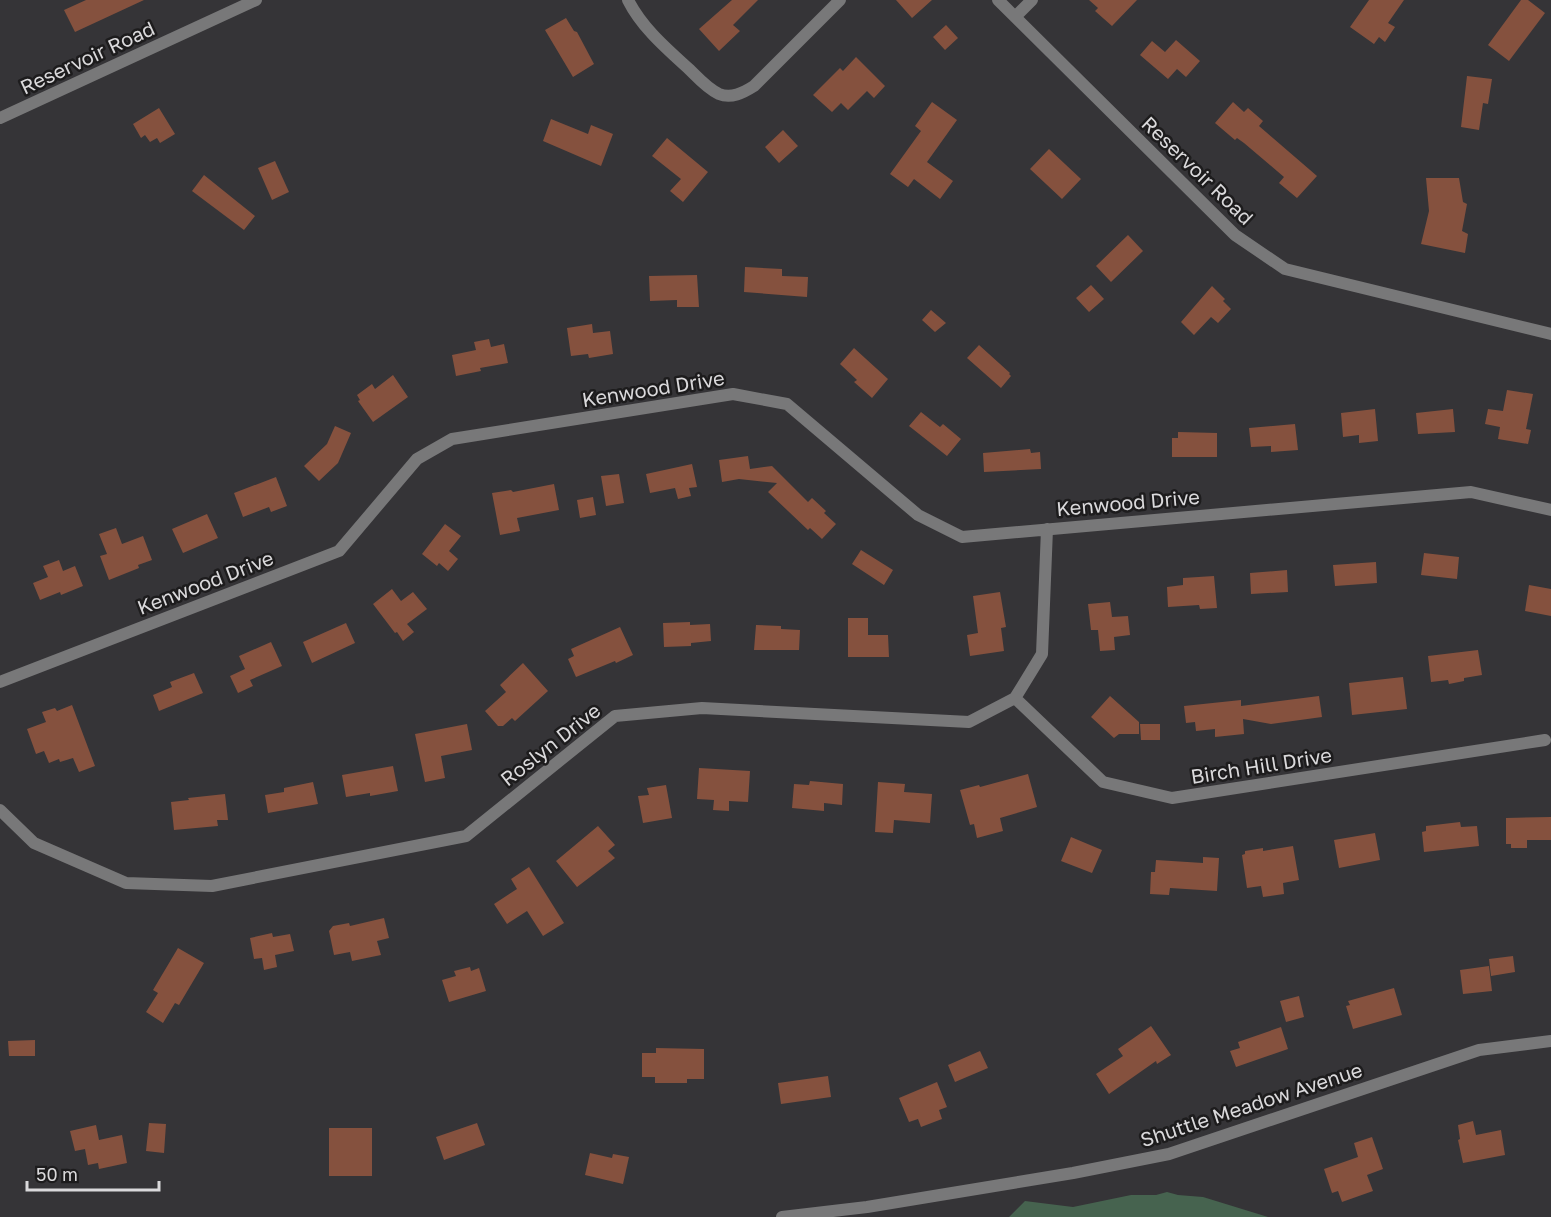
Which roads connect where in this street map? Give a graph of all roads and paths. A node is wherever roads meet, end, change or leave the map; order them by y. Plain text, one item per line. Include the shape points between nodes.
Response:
1 (256, 0) edge
2 (628, 0) edge
3 (840, 0) edge
4 (998, 0) edge
5 (1032, 0) edge
6 (1015, 17) junction
7 (0, 118) edge
8 (1551, 334) edge
9 (1551, 510) edge
10 (1047, 529) junction
11 (0, 682) edge
12 (1015, 698) junction
13 (1545, 740) dead end
14 (0, 810) edge
15 (1551, 1041) edge
16 (782, 1217) edge

1 - 7 street, Reservoir Road
2 - 3 street via 649,30 675,56 708,87 729,96 754,86
4 - 6 street, Reservoir Road
5 - 6 street
6 - 8 street, Reservoir Road via 1234,235 1285,269
9 - 10 street, Kenwood Drive via 1471,492
10 - 11 street, Kenwood Drive via 962,537 918,515 788,404 732,394 452,439 417,459 339,551
10 - 12 street via 1042,654
12 - 13 street, Birch Hill Drive via 1103,782 1172,798
12 - 14 street, Roslyn Drive via 969,722 702,708 615,716 466,836 212,886 126,883 34,843
15 - 16 street, Shuttle Meadow Avenue via 1479,1050 1169,1154 867,1207

